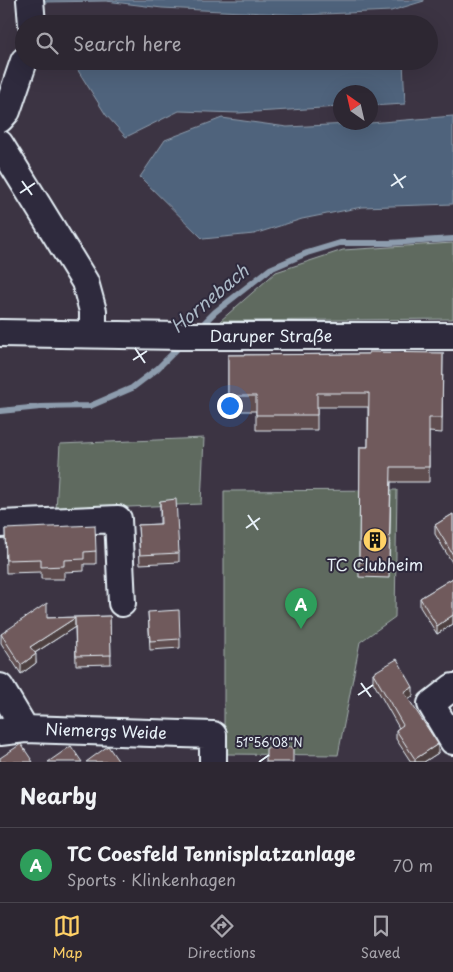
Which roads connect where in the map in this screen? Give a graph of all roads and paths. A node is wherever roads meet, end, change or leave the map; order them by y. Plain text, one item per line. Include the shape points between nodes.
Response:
1 (30, 0) edge
2 (31, 15) edge
3 (21, 70) edge
4 (0, 120) edge
5 (0, 144) edge
6 (0, 333) edge
7 (93, 334) junction
8 (453, 336) edge
9 (0, 524) edge
10 (122, 603) dead end
11 (0, 687) edge
12 (453, 687) edge
13 (12, 731) edge
14 (453, 741) edge
15 (213, 762) edge

1 - 2 street
3 - 4 street via 7,111
5 - 7 street via 84,282 93,311
6 - 7 street, Daruper Straße
7 - 8 street, Daruper Straße
9 - 10 street via 118,519
11 - 13 street
12 - 14 street via 431,704
13 - 15 street, Niemergs Weide via 213,734

